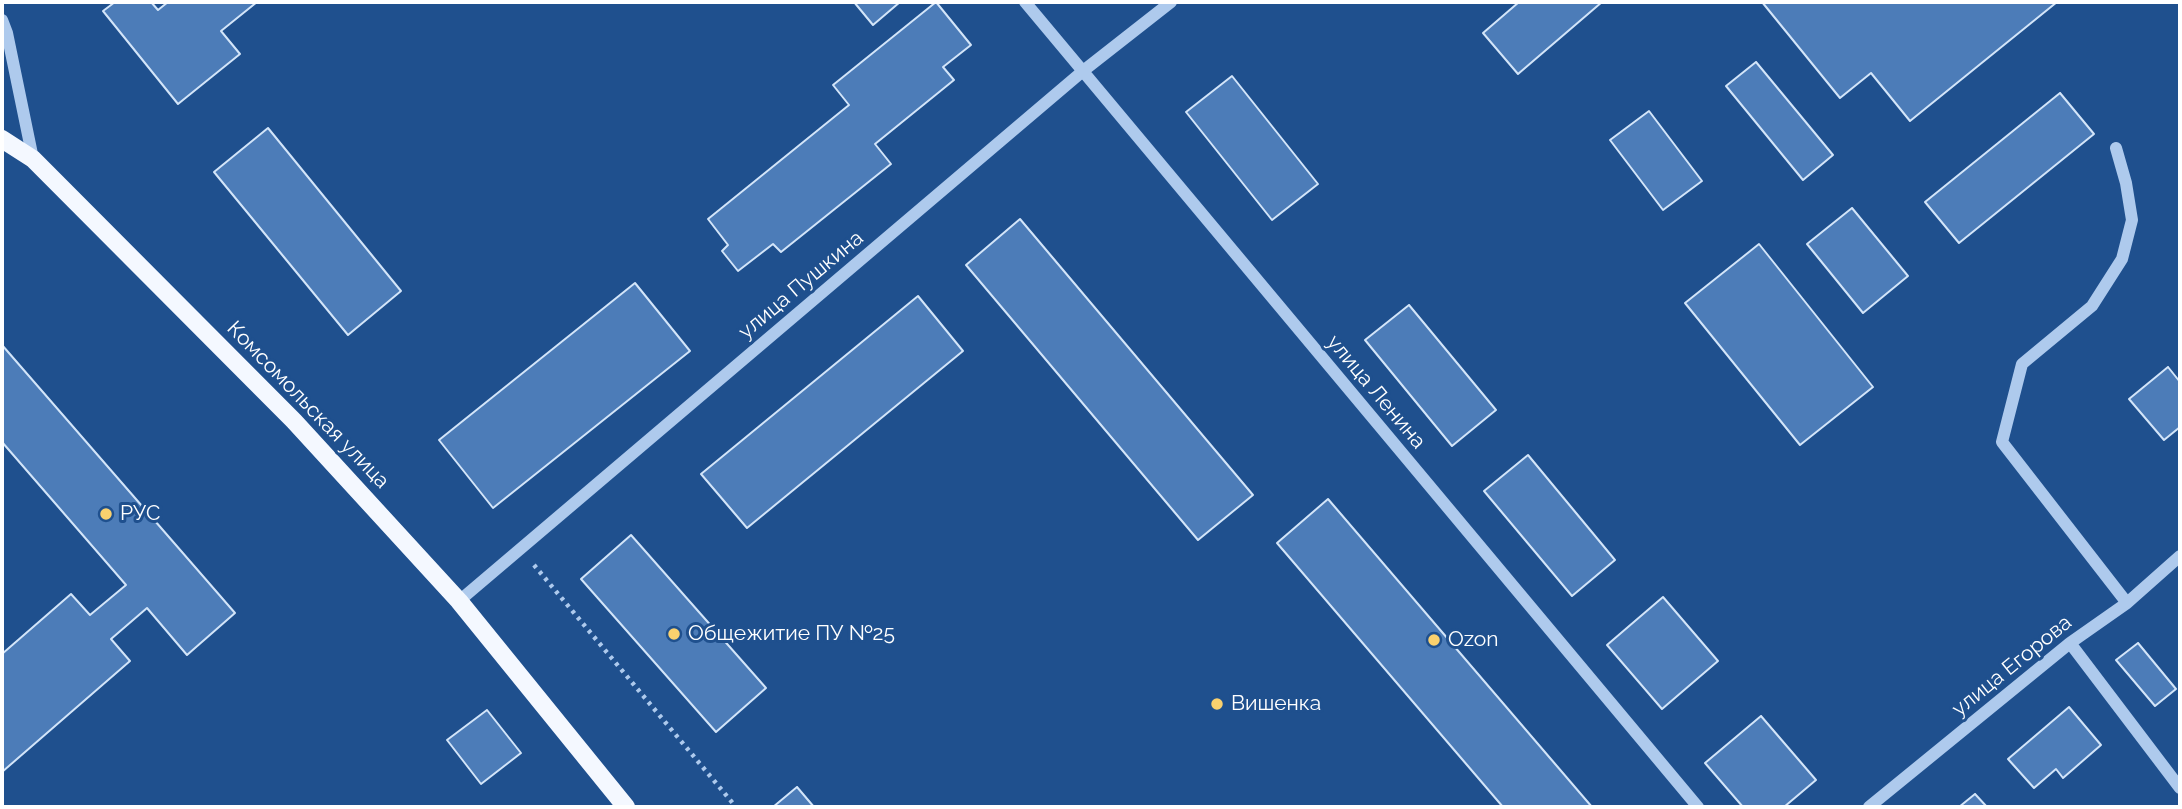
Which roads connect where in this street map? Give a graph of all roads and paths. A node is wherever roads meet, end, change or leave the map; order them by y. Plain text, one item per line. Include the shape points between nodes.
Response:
1 (1026, 2) edge
2 (1171, 2) edge
3 (2, 20) edge
4 (1083, 71) junction
5 (2, 139) edge
6 (2116, 148) dead end
7 (33, 159) junction
8 (520, 549) junction
9 (2180, 556) edge
10 (459, 601) junction
11 (2127, 603) junction
12 (2070, 643) junction
13 (2180, 788) edge
14 (626, 807) edge
15 (736, 807) edge
16 (1698, 807) edge
17 (1869, 807) edge

1 - 4 street, улица Ленина
2 - 4 street, улица Пушкина
3 - 7 street
4 - 8 street, улица Пушкина
4 - 16 street, улица Ленина
5 - 7 main road, Комсомольская улица
6 - 11 street via 2132,220 2122,259 2092,306 2022,364 2001,442
7 - 10 main road, Комсомольская улица via 294,421
8 - 10 street, улица Пушкина
8 - 15 path
9 - 11 street, улица Егорова
10 - 14 main road, Комсомольская улица
11 - 12 street, улица Егорова
12 - 13 street
12 - 17 street, улица Егорова

